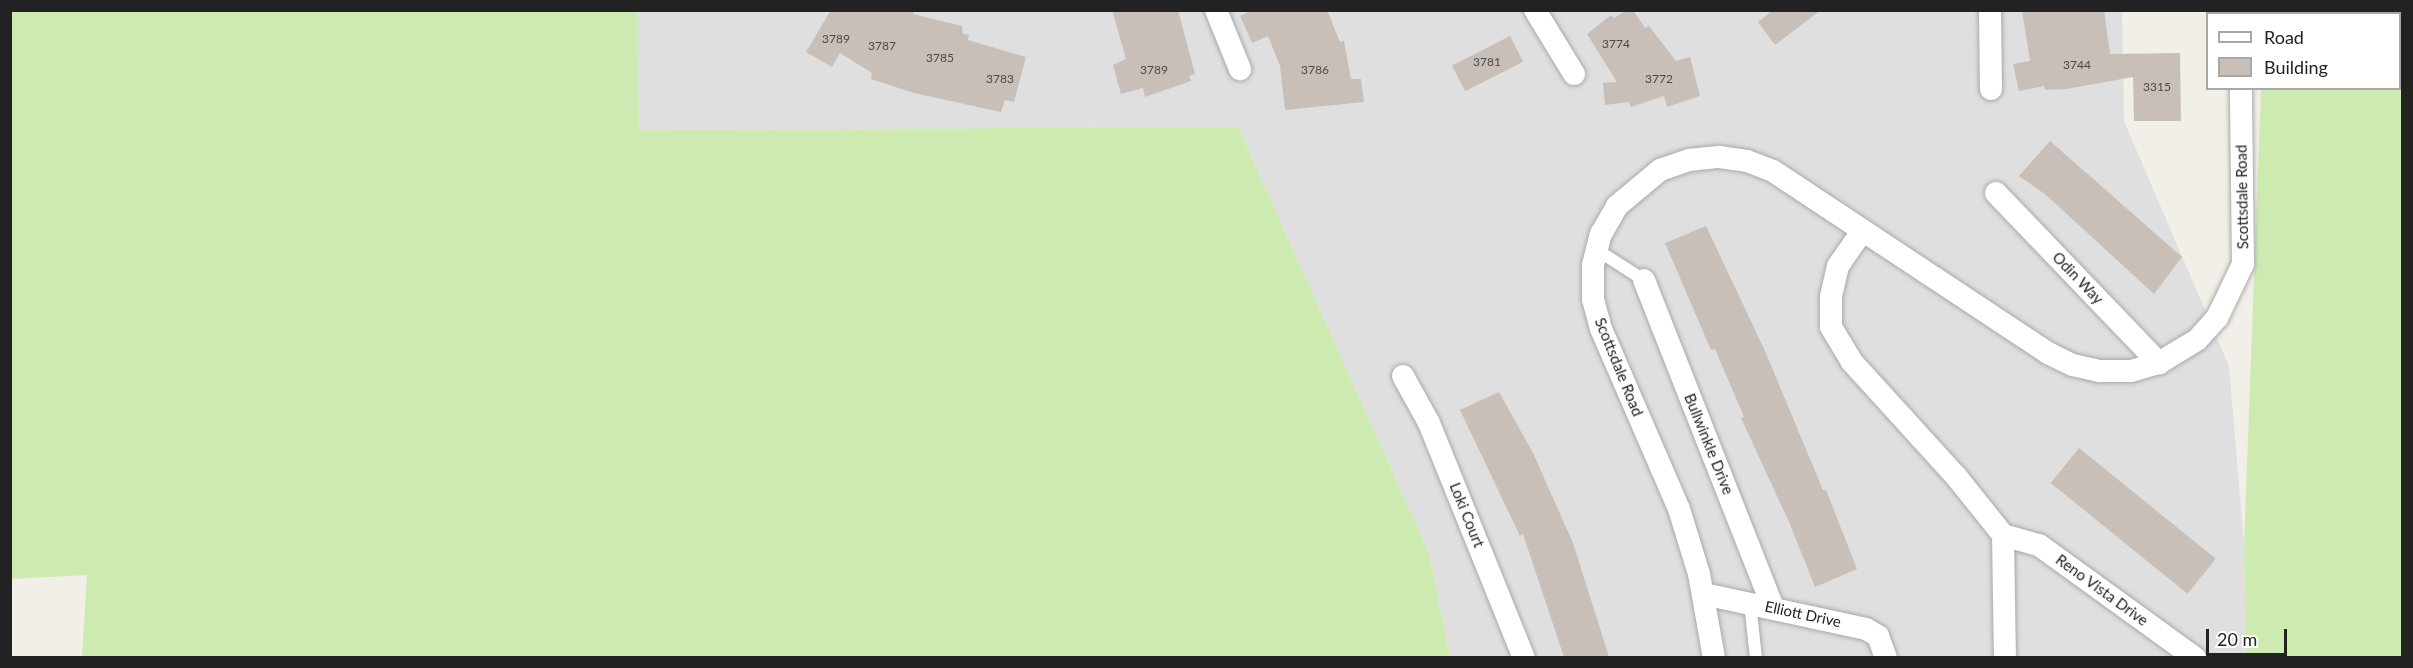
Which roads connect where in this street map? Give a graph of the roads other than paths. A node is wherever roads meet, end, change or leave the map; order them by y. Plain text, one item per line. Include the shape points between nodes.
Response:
1 (1216, 10) edge
2 (1535, 10) edge
3 (1990, 10) edge
4 (1240, 69) dead end
5 (1574, 74) dead end
6 (1991, 89) dead end
7 (2241, 90) edge
8 (1996, 193) dead end
9 (1861, 233) junction
10 (1597, 250) junction
11 (1644, 280) joint
12 (2159, 363) junction
13 (1403, 376) dead end
14 (2004, 535) junction
15 (1704, 594) junction
16 (1750, 603) junction
17 (1773, 608) junction
18 (1524, 657) edge
19 (1714, 657) edge
20 (1756, 657) edge
21 (1886, 657) edge
22 (2005, 657) edge
23 (2195, 657) edge

1 - 4 street
2 - 5 street
3 - 6 street
7 - 12 street, Scottsdale Road via 2244,264 2217,318 2197,340
8 - 12 street, Odin Way
9 - 10 street, Scottsdale Road via 1773,171 1747,161 1719,157 1679,163 1636,186 1617,206
9 - 12 street, Scottsdale Road via 2073,365 2100,371 2131,371
9 - 14 street via 1838,266 1830,297 1831,327 1852,362
10 - 11 lane
10 - 15 street, Scottsdale Road via 1593,299 1601,329 1679,509
11 - 17 street, Bullwinkle Drive
13 - 18 street, Loki Court via 1429,423
14 - 22 street
14 - 23 street, Reno Vista Drive via 2039,545
15 - 16 street, Elliott Drive
15 - 19 street, Scottsdale Road
16 - 17 street, Elliott Drive
16 - 20 lane
17 - 21 street, Elliott Drive via 1866,629 1878,636

